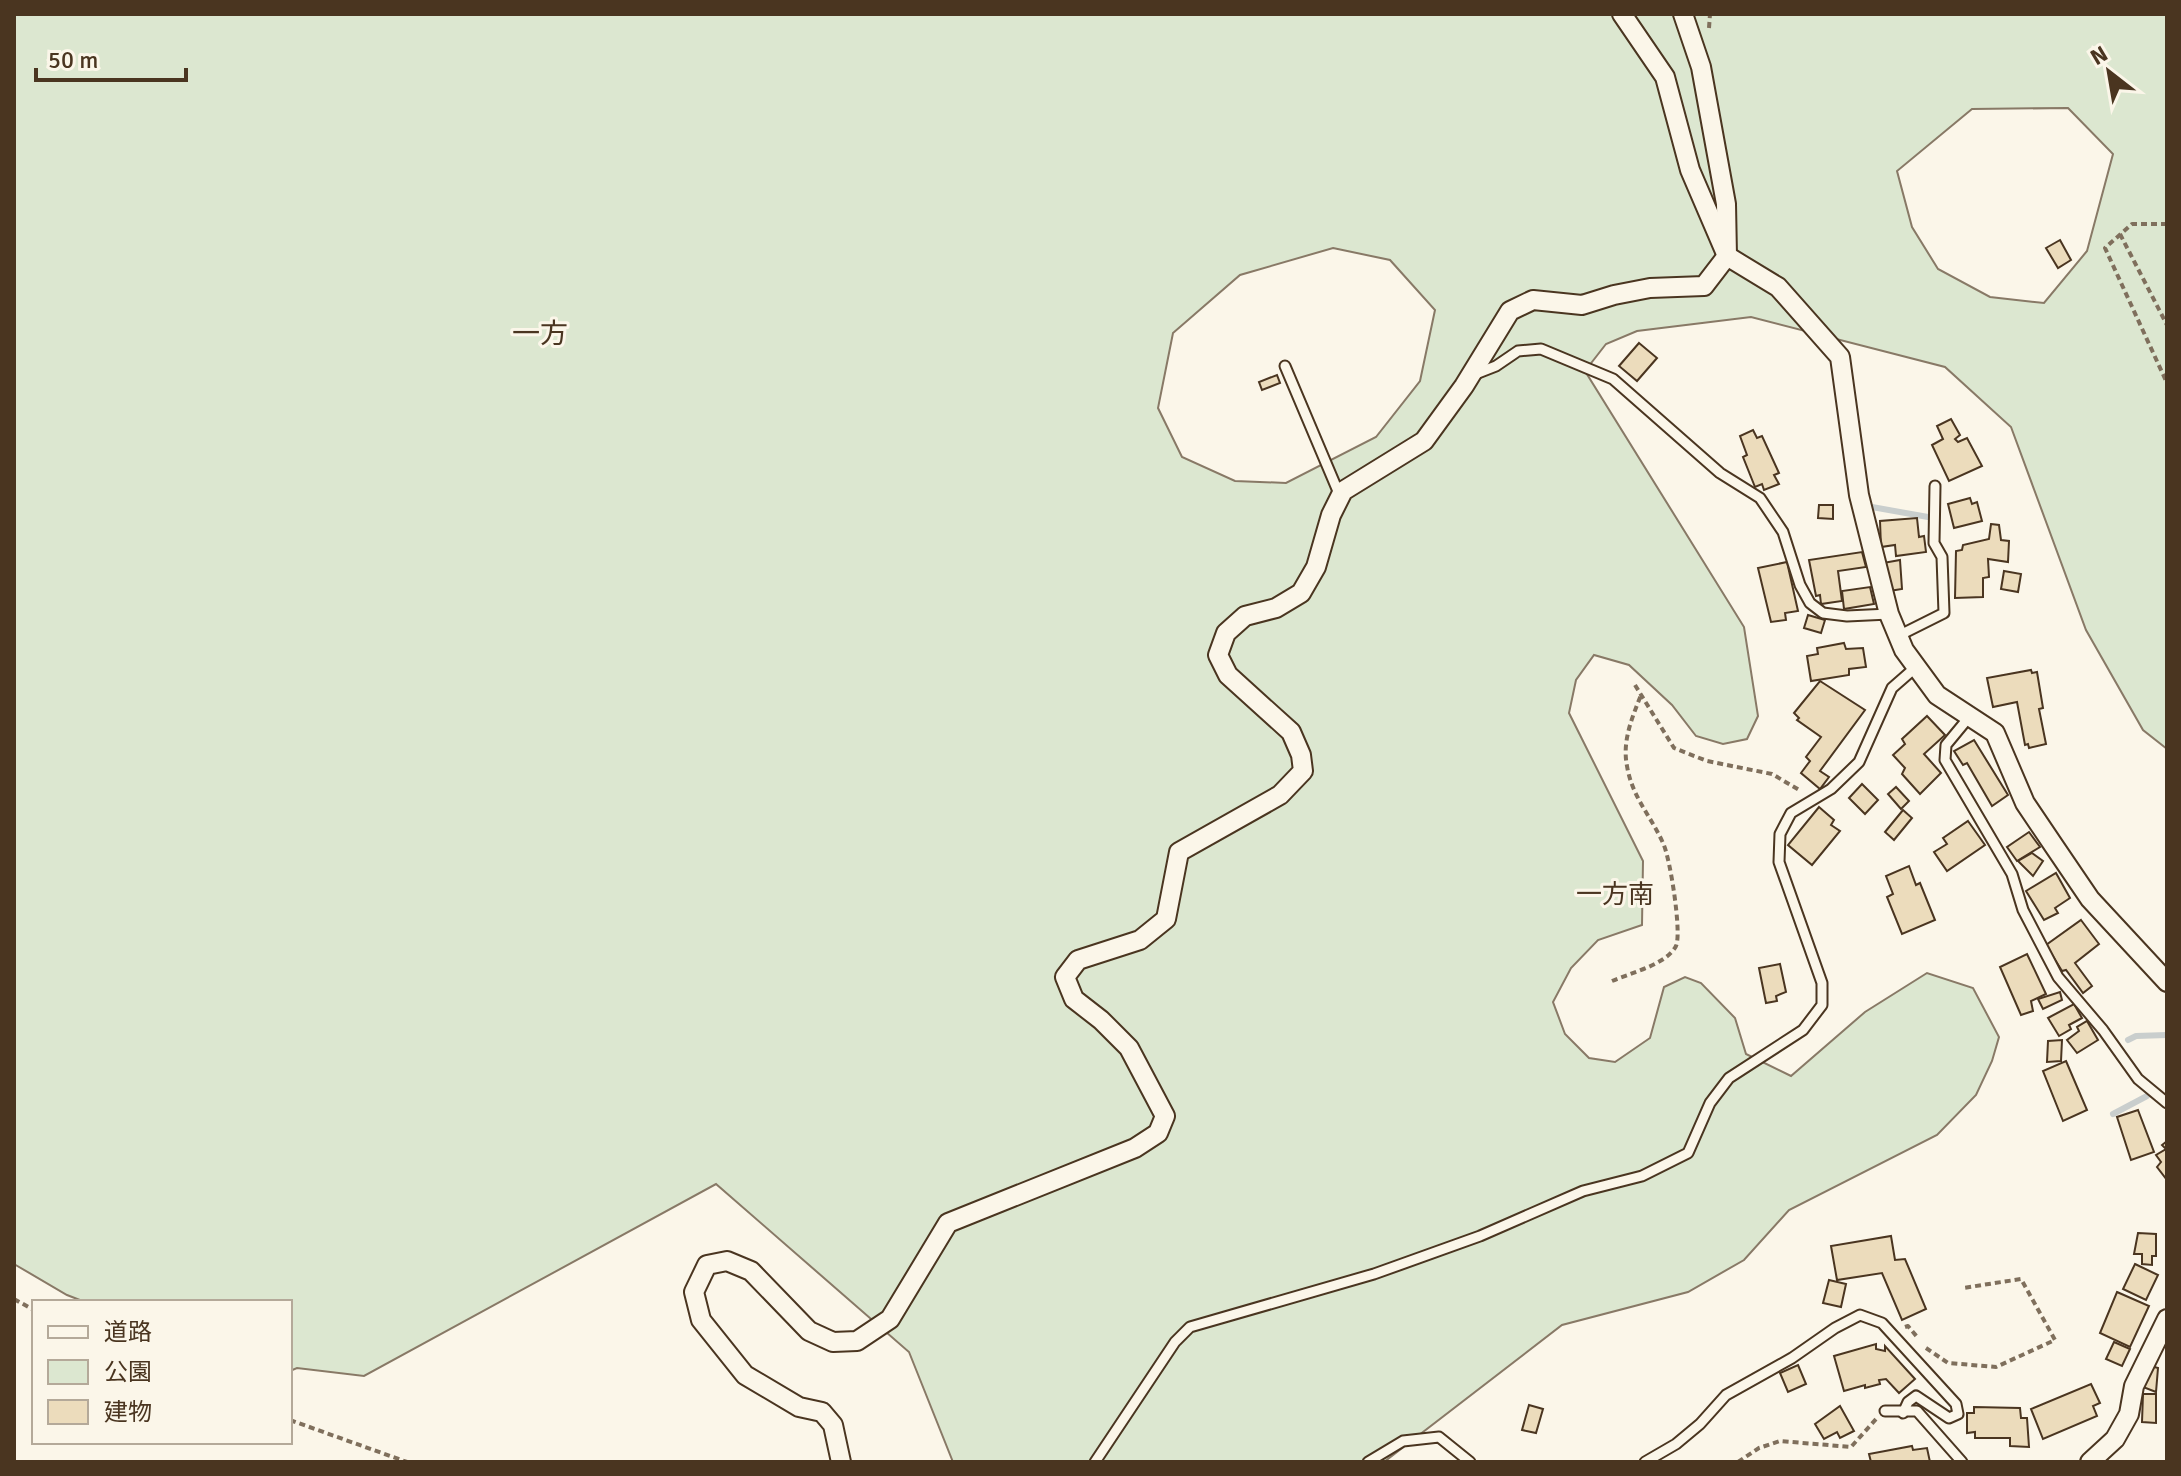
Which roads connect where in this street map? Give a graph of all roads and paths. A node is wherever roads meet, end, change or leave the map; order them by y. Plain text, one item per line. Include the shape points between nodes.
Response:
1 (1622, 14) edge
2 (1683, 14) edge
3 (2167, 224) edge
4 (2120, 234) junction
5 (1727, 256) junction
6 (2167, 325) edge
7 (1285, 366) dead end
8 (1470, 376) junction
9 (2167, 383) edge
10 (1935, 486) dead end
11 (1340, 497) junction
12 (1889, 614) junction
13 (1898, 636) junction
14 (1916, 667) junction
15 (1635, 685) dead end
16 (1641, 695) junction
17 (1970, 716) junction
18 (1812, 801) junction
19 (1612, 981) dead end
20 (2167, 982) edge
21 (2167, 1103) edge
22 (1963, 1288) dead end
23 (14, 1299) edge
24 (32, 1309) edge
25 (2167, 1319) edge
26 (1892, 1334) junction
27 (1885, 1411) joint
28 (1903, 1413) junction
29 (292, 1421) edge
30 (407, 1462) edge
31 (841, 1462) edge
32 (1095, 1462) edge
33 (1368, 1462) edge
34 (1470, 1462) edge
35 (1645, 1462) edge
36 (1738, 1462) edge
37 (1962, 1462) edge
38 (2090, 1462) edge

1 - 5 street via 1665,77 1690,170
2 - 5 street via 1701,67 1726,204
3 - 4 path via 2132,224
4 - 6 path
4 - 9 path via 2105,248
5 - 8 street via 1704,286 1650,288 1582,305 1533,300 1510,311
5 - 12 street via 1778,287 1840,357 1859,495
7 - 11 lane
8 - 11 street via 1424,441 1379,466
8 - 12 lane via 1518,351 1541,349 1613,379 1720,473 1760,498 1783,532 1810,603 1823,613
10 - 13 lane via 1934,543 1942,557 1944,613
11 - 31 street via 1316,567 1301,593 1276,608 1245,616 1226,633 1218,655 1228,675 1291,732 1303,771 1280,795 1179,852 1166,919 1140,940 1078,960 1065,977 1074,999 1129,1048 1165,1116 1158,1133 1135,1148 948,1223 890,1319 857,1341 833,1342 809,1331 751,1271 727,1261 707,1265 694,1292 701,1320 745,1375 799,1407 822,1412 833,1425
12 - 13 street
13 - 14 street
14 - 17 street via 1937,695
14 - 18 lane via 1892,688 1859,762
15 - 16 path
16 - 18 path via 1674,748 1707,761 1772,774
16 - 19 path via 1627,731 1626,764 1635,795 1665,845 1679,929 1675,947 1660,961
17 - 20 street via 1995,733 2025,803 2090,899
17 - 21 lane via 1946,745 1945,760 2012,874 2023,910 2058,977 2138,1079
18 - 32 lane via 1791,813 1780,834 1779,862 1822,983 1822,1005 1803,1030 1729,1078 1710,1103 1688,1153 1642,1176 1583,1191 1374,1274 1190,1327
22 - 26 path via 2021,1279 2055,1340 1996,1367 1948,1363 1908,1326
23 - 24 path
25 - 38 street via 2134,1386 2129,1414 2115,1439
26 - 28 lane via 1956,1404 1958,1414 1949,1418 1916,1396
26 - 35 lane via 1882,1323 1860,1315 1726,1395 1676,1444
27 - 28 lane
27 - 36 path via 1851,1447 1780,1441
28 - 37 lane via 1917,1411
29 - 30 path
33 - 34 lane via 1403,1441 1439,1437

